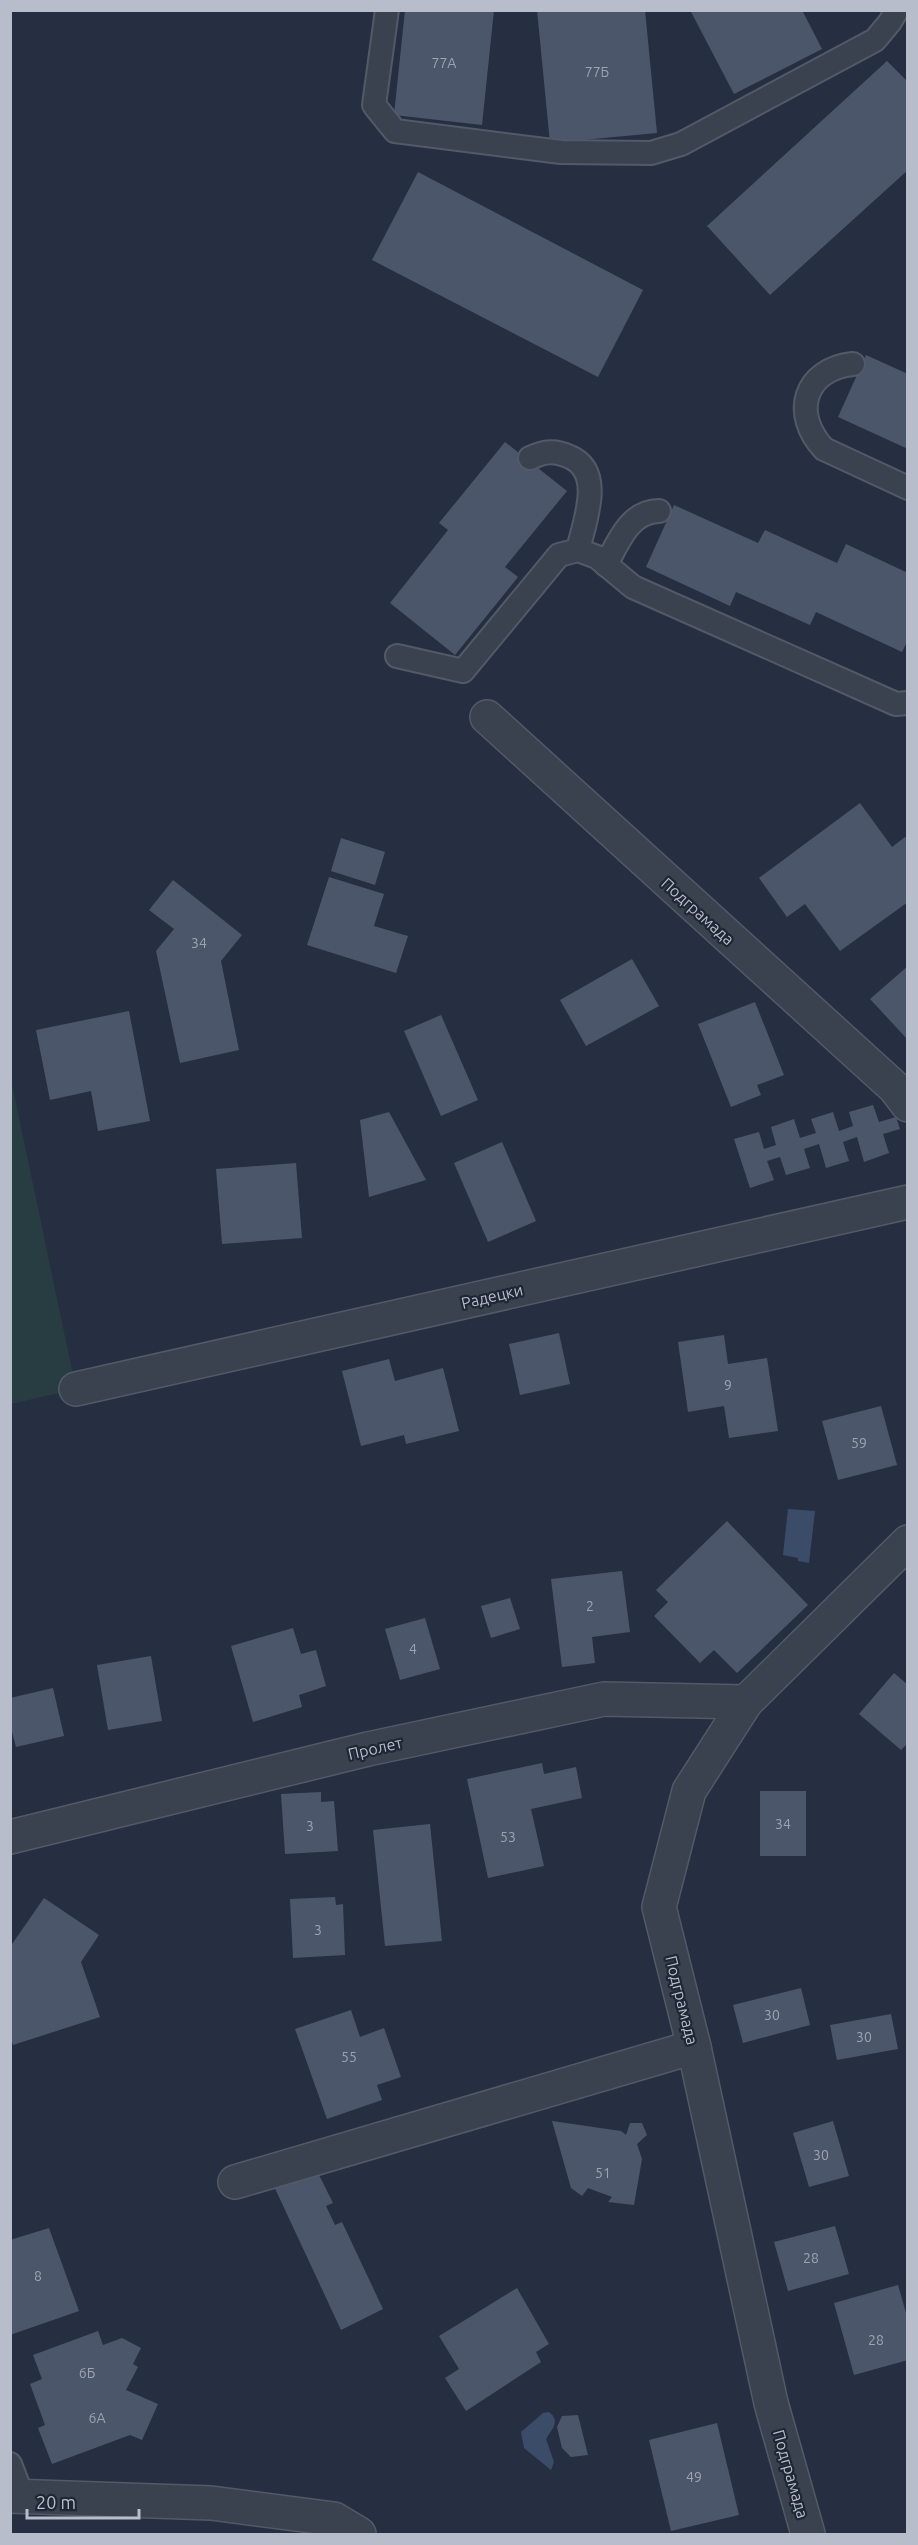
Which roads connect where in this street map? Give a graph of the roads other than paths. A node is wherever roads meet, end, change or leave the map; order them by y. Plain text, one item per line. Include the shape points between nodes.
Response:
1 (387, 10) edge
2 (897, 10) edge
3 (853, 364) dead end
4 (530, 458) dead end
5 (908, 488) edge
6 (659, 511) dead end
7 (578, 550) junction
8 (606, 565) junction
9 (397, 656) dead end
10 (908, 703) edge
11 (488, 717) dead end
12 (908, 1105) edge
13 (908, 1202) edge
14 (76, 1389) dead end
15 (908, 1542) edge
16 (746, 1702) junction
17 (10, 1837) edge
18 (694, 2047) junction
19 (235, 2182) dead end
20 (10, 2464) edge
21 (17, 2497) edge
22 (359, 2535) edge
23 (808, 2535) edge

1 - 2 lane via 374,105 395,131 561,152 651,153 681,144 875,40
3 - 5 lane via 838,366 814,382 807,396 807,425 824,449
4 - 7 lane via 560,452 575,458 589,475
6 - 8 lane via 634,519
7 - 8 lane
7 - 9 lane via 559,555 463,671
8 - 10 lane via 633,587 896,704
11 - 12 street, Подграмада via 895,1088
13 - 14 street, Радецки
15 - 16 street, Подграмада
16 - 17 street, Пролет via 604,1699 368,1749
16 - 18 street, Подграмада via 689,1791 659,1907
18 - 19 street
18 - 23 street, Подграмада via 771,2403
20 - 21 lane
21 - 22 street via 211,2503 334,2519

